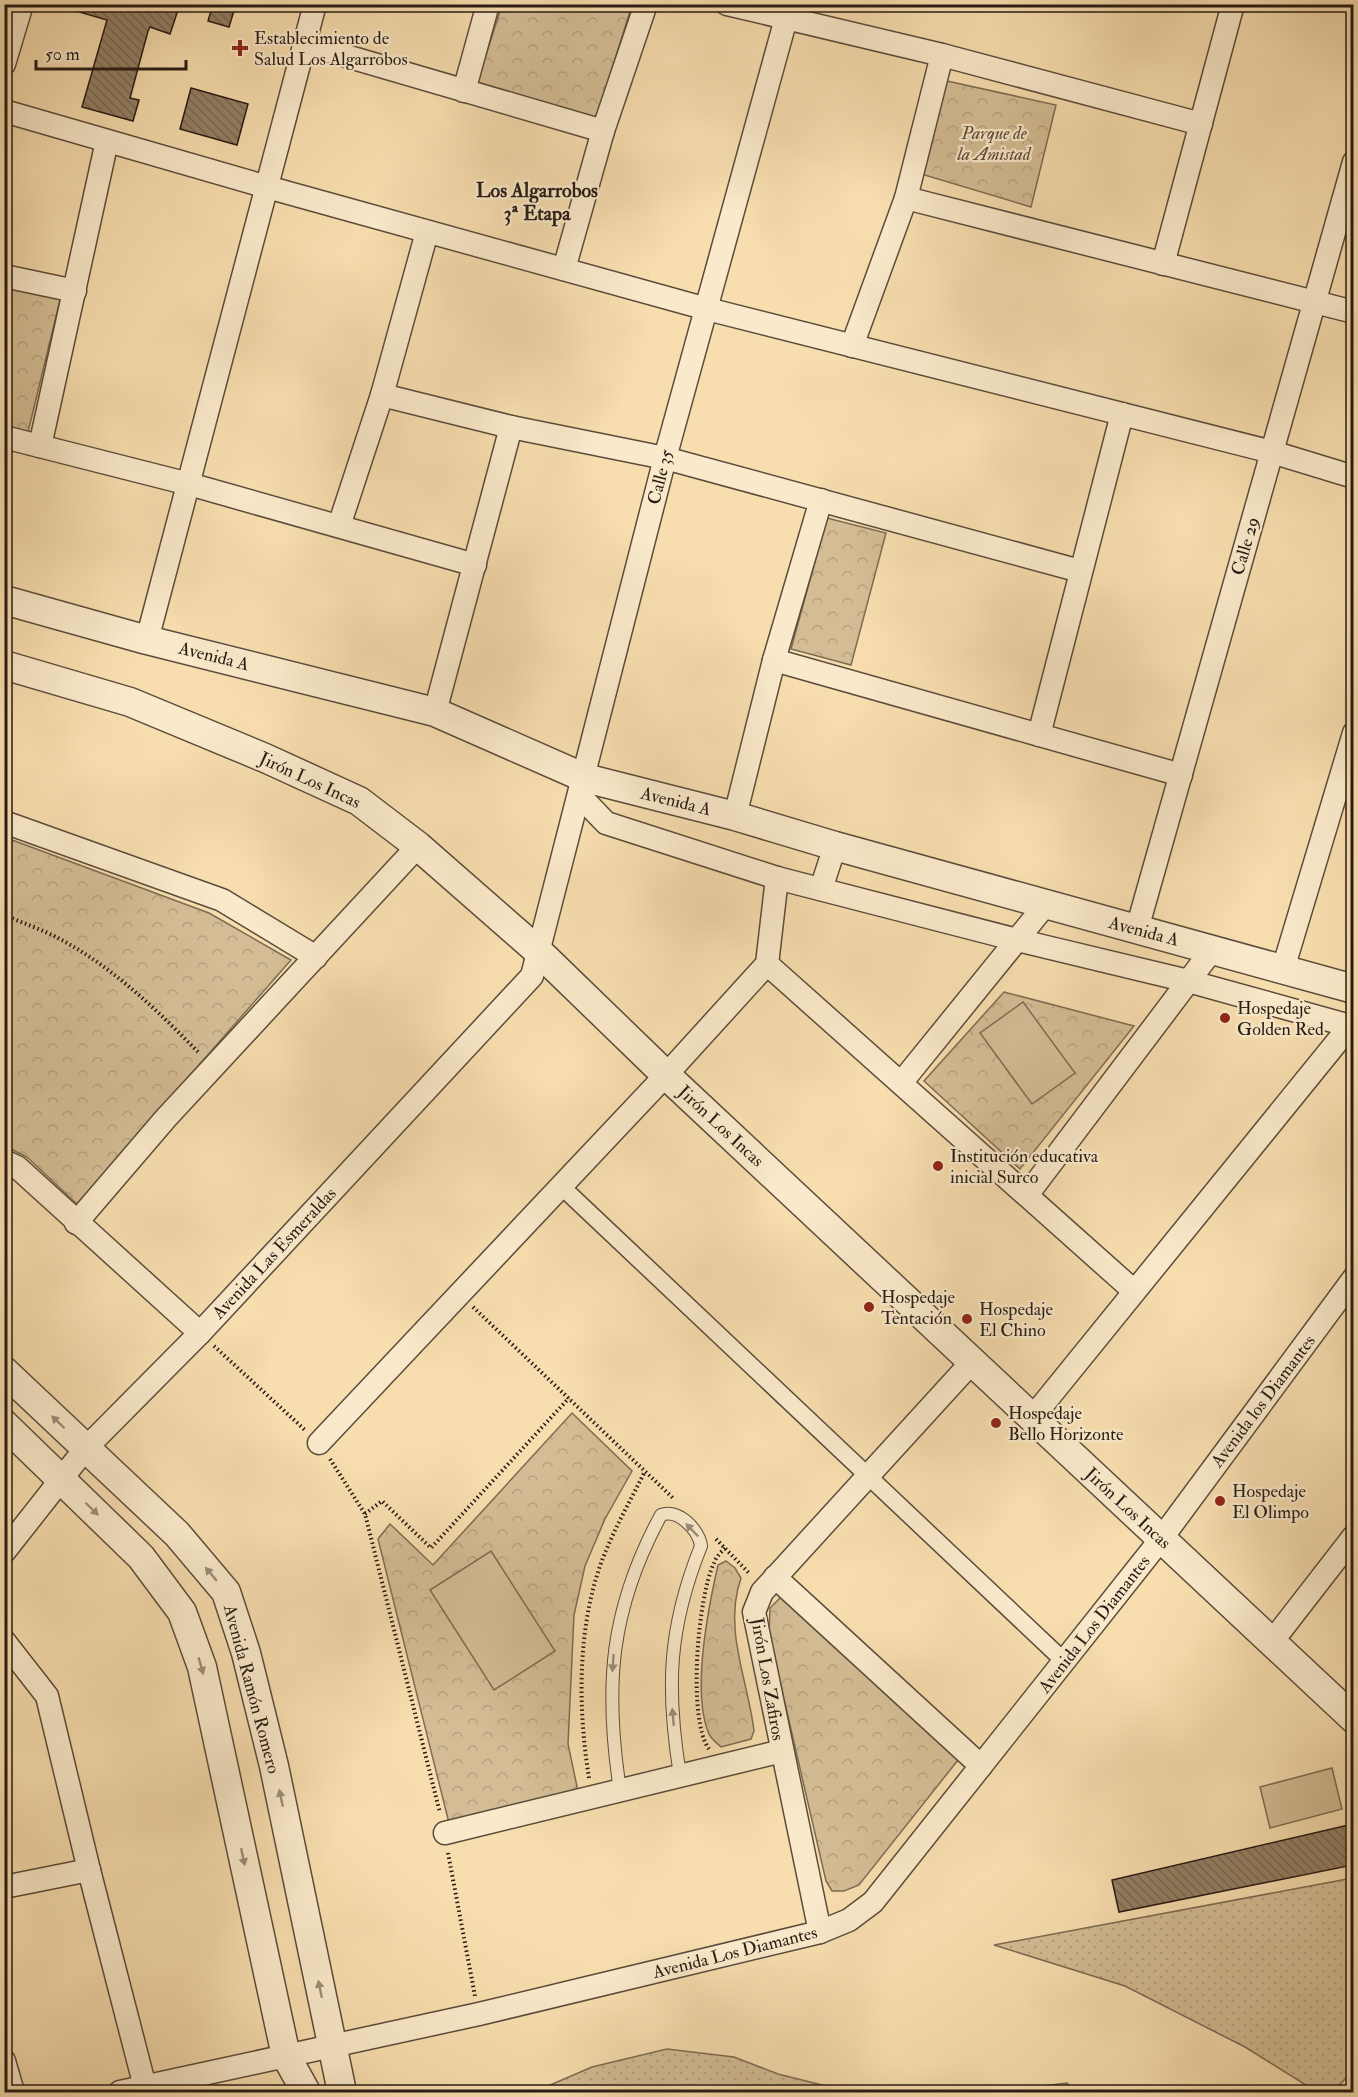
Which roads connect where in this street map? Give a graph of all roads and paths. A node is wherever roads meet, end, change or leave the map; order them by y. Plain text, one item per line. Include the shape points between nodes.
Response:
1 (22, 4) edge
2 (315, 4) edge
3 (488, 4) edge
4 (646, 4) edge
5 (727, 4) edge
6 (1233, 4) edge
7 (788, 12) edge
8 (305, 44) junction
9 (942, 55) junction
10 (4, 64) edge
11 (464, 91) junction
12 (4, 111) edge
13 (1201, 124) junction
14 (603, 131) junction
15 (107, 141) junction
16 (1353, 162) edge
17 (267, 188) junction
18 (906, 198) junction
19 (428, 232) junction
20 (1163, 264) junction
21 (564, 269) junction
22 (4, 276) edge
23 (75, 291) junction
24 (1314, 302) junction
25 (706, 309) junction
26 (1353, 312) edge
27 (852, 346) junction
28 (382, 394) junction
29 (1122, 414) junction
30 (511, 427) junction
31 (4, 437) edge
32 (40, 446) junction
33 (1272, 452) junction
34 (665, 458) junction
35 (1353, 477) edge
36 (189, 484) junction
37 (821, 500) junction
38 (339, 526) junction
39 (475, 565) junction
40 (1080, 571) junction
41 (4, 600) edge
42 (147, 640) junction
43 (774, 660) junction
44 (4, 665) edge
45 (435, 712) junction
46 (1353, 734) edge
47 (1039, 735) junction
48 (1181, 775) junction
49 (582, 787) junction
50 (735, 816) junction
51 (4, 822) edge
52 (418, 846) junction
53 (835, 846) junction
54 (777, 878) junction
55 (821, 889) junction
56 (1046, 904) junction
57 (4, 915) edge
58 (1137, 929) junction
59 (1017, 940) junction
60 (1212, 950) junction
61 (539, 952) junction
62 (316, 957) junction
63 (767, 964) junction
64 (1283, 969) junction
65 (1188, 981) junction
66 (1353, 988) edge
67 (1352, 1025) edge
68 (213, 1067) junction
69 (666, 1075) junction
70 (901, 1083) junction
71 (4, 1161) edge
72 (561, 1186) junction
73 (1027, 1195) junction
74 (76, 1223) junction
75 (1353, 1278) edge
76 (1134, 1291) junction
77 (460, 1294) junction
78 (200, 1333) junction
79 (972, 1362) junction
80 (4, 1371) edge
81 (569, 1398) junction
82 (1032, 1418) junction
83 (4, 1424) edge
84 (319, 1443) junction
85 (85, 1449) junction
86 (645, 1471) junction
87 (868, 1475) junction
88 (62, 1480) junction
89 (677, 1502) dead end
90 (365, 1514) junction
91 (1166, 1531) junction
92 (709, 1532) dead end
93 (1353, 1536) edge
94 (725, 1548) junction
95 (4, 1552) edge
96 (750, 1574) dead end
97 (775, 1577) junction
98 (4, 1641) edge
99 (1271, 1643) junction
100 (1065, 1662) junction
101 (1353, 1719) edge
102 (782, 1751) junction
103 (712, 1753) dead end
104 (981, 1766) junction
105 (680, 1775) junction
106 (620, 1790) junction
107 (592, 1796) junction
108 (445, 1833) junction
109 (88, 1870) junction
110 (4, 1887) edge
111 (820, 1932) junction
112 (479, 2014) junction
113 (331, 2046) junction
114 (286, 2056) junction
115 (4, 2061) edge
116 (145, 2087) junction
117 (13, 2092) edge
118 (120, 2092) edge
119 (306, 2092) edge
120 (342, 2092) edge

1 - 10 street
2 - 8 street
3 - 11 street
4 - 14 street
5 - 7 street
6 - 13 street
7 - 9 street
7 - 25 street, Calle 35
8 - 11 street
8 - 17 street
9 - 13 street
9 - 18 street
11 - 14 street
12 - 15 street
13 - 20 street
14 - 21 street
15 - 17 street
15 - 23 street
16 - 24 street, Calle 29
17 - 19 street
17 - 36 street
18 - 20 street
18 - 27 street
19 - 21 street
19 - 28 street
20 - 24 street
21 - 25 street
22 - 23 street
23 - 32 street
24 - 26 street
24 - 33 street, Calle 29
25 - 27 street
25 - 34 street, Calle 35
27 - 29 street
28 - 30 street
28 - 38 street
29 - 33 street
29 - 40 street
30 - 34 street
30 - 39 street
31 - 32 street
32 - 36 street
33 - 35 street
33 - 48 street, Calle 29
34 - 37 street
34 - 49 street, Calle 35
36 - 38 street
36 - 42 street
37 - 40 street
37 - 43 street
38 - 39 street
39 - 45 street
40 - 47 street
41 - 42 street, Avenida A
42 - 45 street, Avenida A
43 - 47 street
43 - 50 street
44 - 52 street, Jirón Los Incas via 130,702 265,758 359,801
45 - 49 street, Avenida A
46 - 64 street
47 - 48 street
48 - 58 street, Calle 29
49 - 50 street, Avenida A
49 - 54 street via 606,823
49 - 61 street, Calle 35
50 - 53 street, Avenida A
51 - 62 street via 222,900
52 - 61 street, Jirón Los Incas
52 - 62 street
53 - 55 street
53 - 56 street, Avenida A
54 - 55 street
54 - 63 street
55 - 59 street
56 - 58 street, Avenida A
56 - 59 street
57 - 68 path via 60,939 110,972 151,1004
58 - 60 street, Avenida A
59 - 65 street
59 - 70 street
60 - 64 street, Avenida A
60 - 65 street
61 - 69 street, Jirón Los Incas
61 - 78 street, Avenida Las Esmeraldas via 532,976
62 - 68 street
63 - 69 street
63 - 70 street
64 - 66 street, Avenida A
65 - 67 street
65 - 73 street
67 - 76 street
68 - 74 street
69 - 72 street
69 - 79 street, Jirón Los Incas
70 - 73 street
71 - 74 street via 17,1167
72 - 77 street
72 - 87 street
73 - 76 street
74 - 78 street
75 - 91 street, Avenida los Diamantes
76 - 82 street
77 - 81 path
77 - 84 street
78 - 84 path
78 - 85 street, Avenida Las Esmeraldas
79 - 82 street, Jirón Los Incas
79 - 87 street, Jirón Los Zafiros
85 -> 80 street, Avenida Ramón Romero
81 - 86 path
81 - 90 path via 431,1548 382,1501
82 - 91 street, Jirón Los Incas
83 - 88 street
84 - 90 path
85 - 88 street, Avenida Las Esmeraldas
113 -> 85 street, Avenida Ramón Romero via 274,1766 246,1653 226,1592 177,1534
86 - 89 path
86 - 107 path via 607,1547 592,1593 583,1662 581,1728
87 - 97 street, Jirón Los Zafiros
87 - 100 street
88 - 95 street, Avenida Las Esmeraldas
88 -> 114 street via 141,1557 182,1612 202,1667
90 - 108 path
91 - 99 street, Jirón Los Incas
91 - 100 street, Avenida Los Diamantes
92 - 94 path
93 - 99 street
94 - 96 path
94 - 103 path via 714,1563 702,1609 696,1670 698,1709
97 - 102 street, Jirón Los Zafiros via 762,1592 754,1612
97 - 104 street
98 - 109 street via 47,1696
99 - 101 street, Jirón Los Incas
100 - 104 street, Avenida Los Diamantes
102 - 105 street
102 - 111 street, Jirón Los Zafiros
104 - 111 street, Avenida Los Diamantes via 873,1902 849,1920
105 - 106 street
105 -> 106 lane via 670,1688 672,1648 680,1606 701,1546 694,1530 668,1512 661,1515 640,1554 616,1638 612,1741
106 - 107 street
107 - 108 street
108 - 112 path
109 - 110 street
109 - 116 street
111 - 112 street, Avenida Los Diamantes
112 - 113 street, Avenida Los Diamantes
113 - 114 street, Avenida Los Diamantes
113 - 120 street, Avenida Ramón Romero
114 - 116 street, Avenida Los Diamantes
114 - 119 street
115 - 117 street
116 - 118 street, Avenida Los Diamantes

